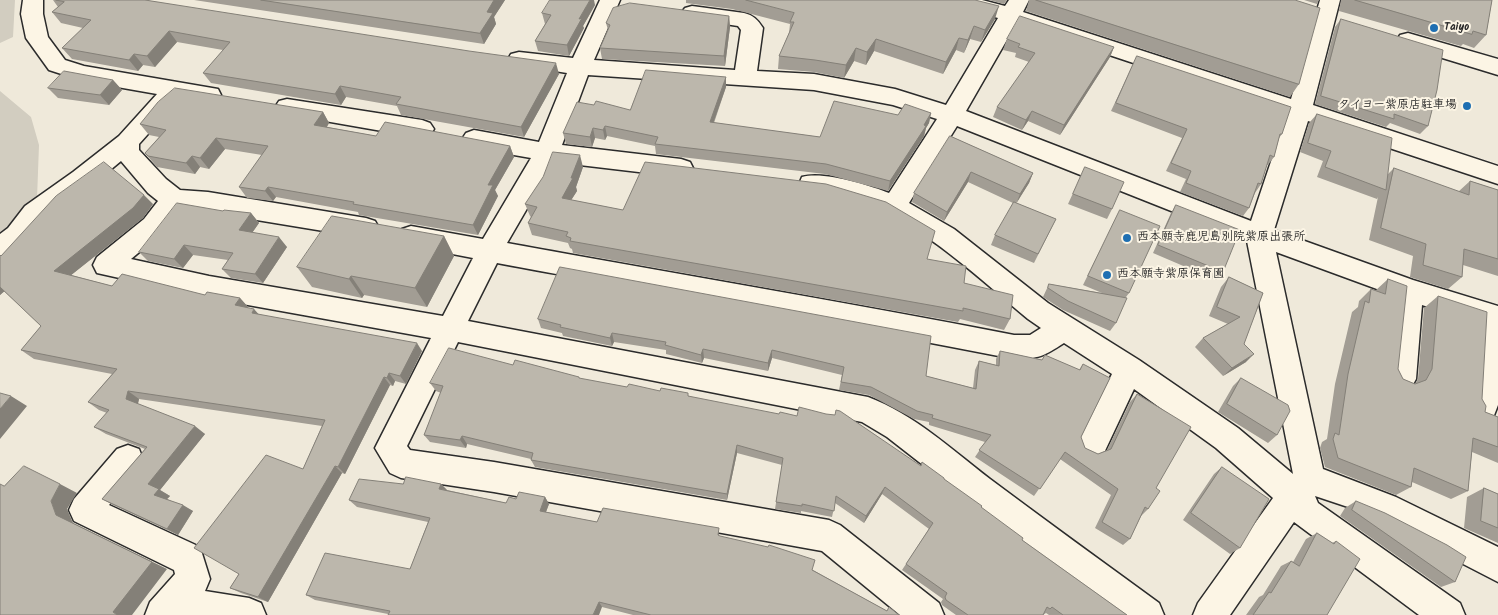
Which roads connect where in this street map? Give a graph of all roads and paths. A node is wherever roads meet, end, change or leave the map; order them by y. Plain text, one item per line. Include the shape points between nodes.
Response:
1 (33, 0) edge
2 (958, 0) edge
3 (613, 1) edge
4 (1015, 7) edge
5 (677, 10) edge
6 (1326, 11) edge
7 (1388, 34) edge
8 (497, 56) edge
9 (580, 67) junction
10 (1498, 67) edge
11 (746, 78) junction
12 (177, 90) junction
13 (234, 99) edge
14 (264, 104) edge
15 (1300, 109) junction
16 (952, 115) junction
17 (127, 142) junction
18 (547, 152) junction
19 (706, 171) edge
20 (1498, 175) edge
21 (792, 182) edge
22 (174, 198) junction
23 (894, 206) junction
24 (1259, 236) junction
25 (0, 248) edge
26 (490, 250) junction
27 (1410, 290) junction
28 (1493, 317) edge
29 (1064, 328) junction
30 (450, 329) junction
31 (1129, 369) junction
32 (1401, 379) edge
33 (1483, 409) edge
34 (1092, 445) dead end
35 (128, 459) dead end
36 (1302, 487) junction
37 (1498, 565) edge
38 (166, 609) edge
39 (249, 615) edge
40 (927, 615) edge
41 (1147, 615) edge
42 (1210, 615) edge
43 (1448, 615) edge

1 - 12 street via 37,38 57,65 83,73
2 - 4 street
3 - 9 street
4 - 15 street
4 - 16 street
5 - 11 street via 744,20 752,28
6 - 15 street
7 - 10 street
8 - 9 street
9 - 11 street
9 - 18 street
11 - 16 street via 832,85 894,97
12 - 13 street
12 - 17 street via 158,106
14 - 18 street
15 - 20 street
15 - 24 street
16 - 23 street
16 - 24 street
17 - 22 street via 127,152 157,186
17 - 25 street via 34,213 17,235
18 - 19 street
18 - 26 street
21 - 23 street via 872,196
22 - 26 street
22 - 30 street via 153,226 106,265 209,287
23 - 29 street via 945,236 1009,289
24 - 27 street
24 - 36 street
26 - 29 street via 1014,347 1034,347
26 - 30 street
27 - 28 street
27 - 32 street
28 - 33 street
29 - 31 street
30 - 40 street via 390,448 401,463 829,536
30 - 41 street via 868,410 898,428
31 - 34 street
31 - 36 street
35 - 38 street via 85,510 188,559 193,579
36 - 37 street via 1341,488 1467,546
36 - 42 street
36 - 43 street via 1307,514
38 - 39 street

